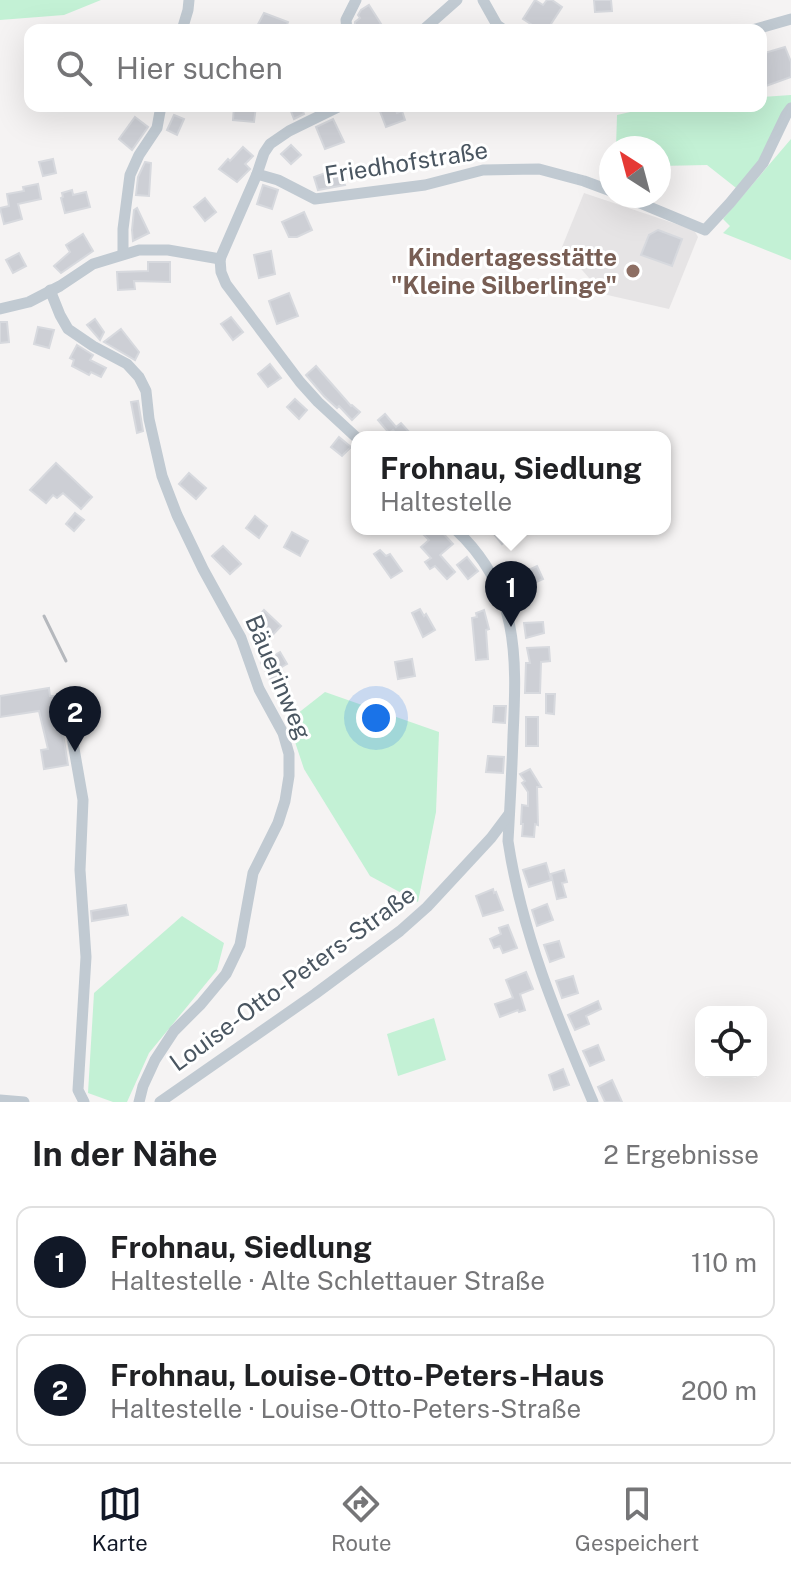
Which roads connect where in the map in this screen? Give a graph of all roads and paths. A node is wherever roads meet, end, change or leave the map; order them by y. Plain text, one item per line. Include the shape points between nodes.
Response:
1 (189, 0) edge
2 (356, 0) edge
3 (457, 0) edge
4 (483, 0) edge
5 (791, 19) edge
6 (184, 24) edge
7 (346, 24) edge
8 (430, 24) edge
9 (496, 24) edge
10 (767, 26) edge
11 (791, 108) edge
12 (160, 112) edge
13 (328, 112) edge
14 (257, 174) junction
15 (599, 187) edge
16 (652, 208) edge
17 (123, 254) junction
18 (220, 259) junction
19 (50, 290) junction
20 (0, 309) edge
21 (351, 432) edge
22 (462, 535) edge
23 (65, 697) dead end
24 (509, 813) junction
25 (491, 838) junction
26 (508, 841) junction
27 (0, 1100) edge
28 (24, 1102) edge
29 (84, 1102) edge
30 (139, 1102) edge
31 (160, 1102) edge
32 (593, 1102) edge

1 - 6 street
2 - 7 street
3 - 8 street
4 - 9 street
5 - 10 street
11 - 16 street via 763,163 705,230
12 - 17 street via 157,128 130,175
13 - 14 street via 270,144
14 - 15 street, Friedhofstraße via 315,199 425,185 483,170 539,169
14 - 18 street
17 - 18 street via 155,249
17 - 19 street via 93,264
18 - 21 street via 226,284 300,382
19 - 20 street
19 - 30 street, Bäuerinweg via 68,329 127,364 139,377 162,476 177,515 241,638 289,754 285,801 253,873 240,945 226,974 155,1060
22 - 24 street via 486,564 511,627 516,658
23 - 29 street via 83,800 80,870 86,957 78,1090
24 - 25 street, Louise-Otto-Peters-Straße
24 - 26 street
25 - 26 street
25 - 31 street, Louise-Otto-Peters-Straße via 400,931
26 - 32 street via 529,938
27 - 28 street

